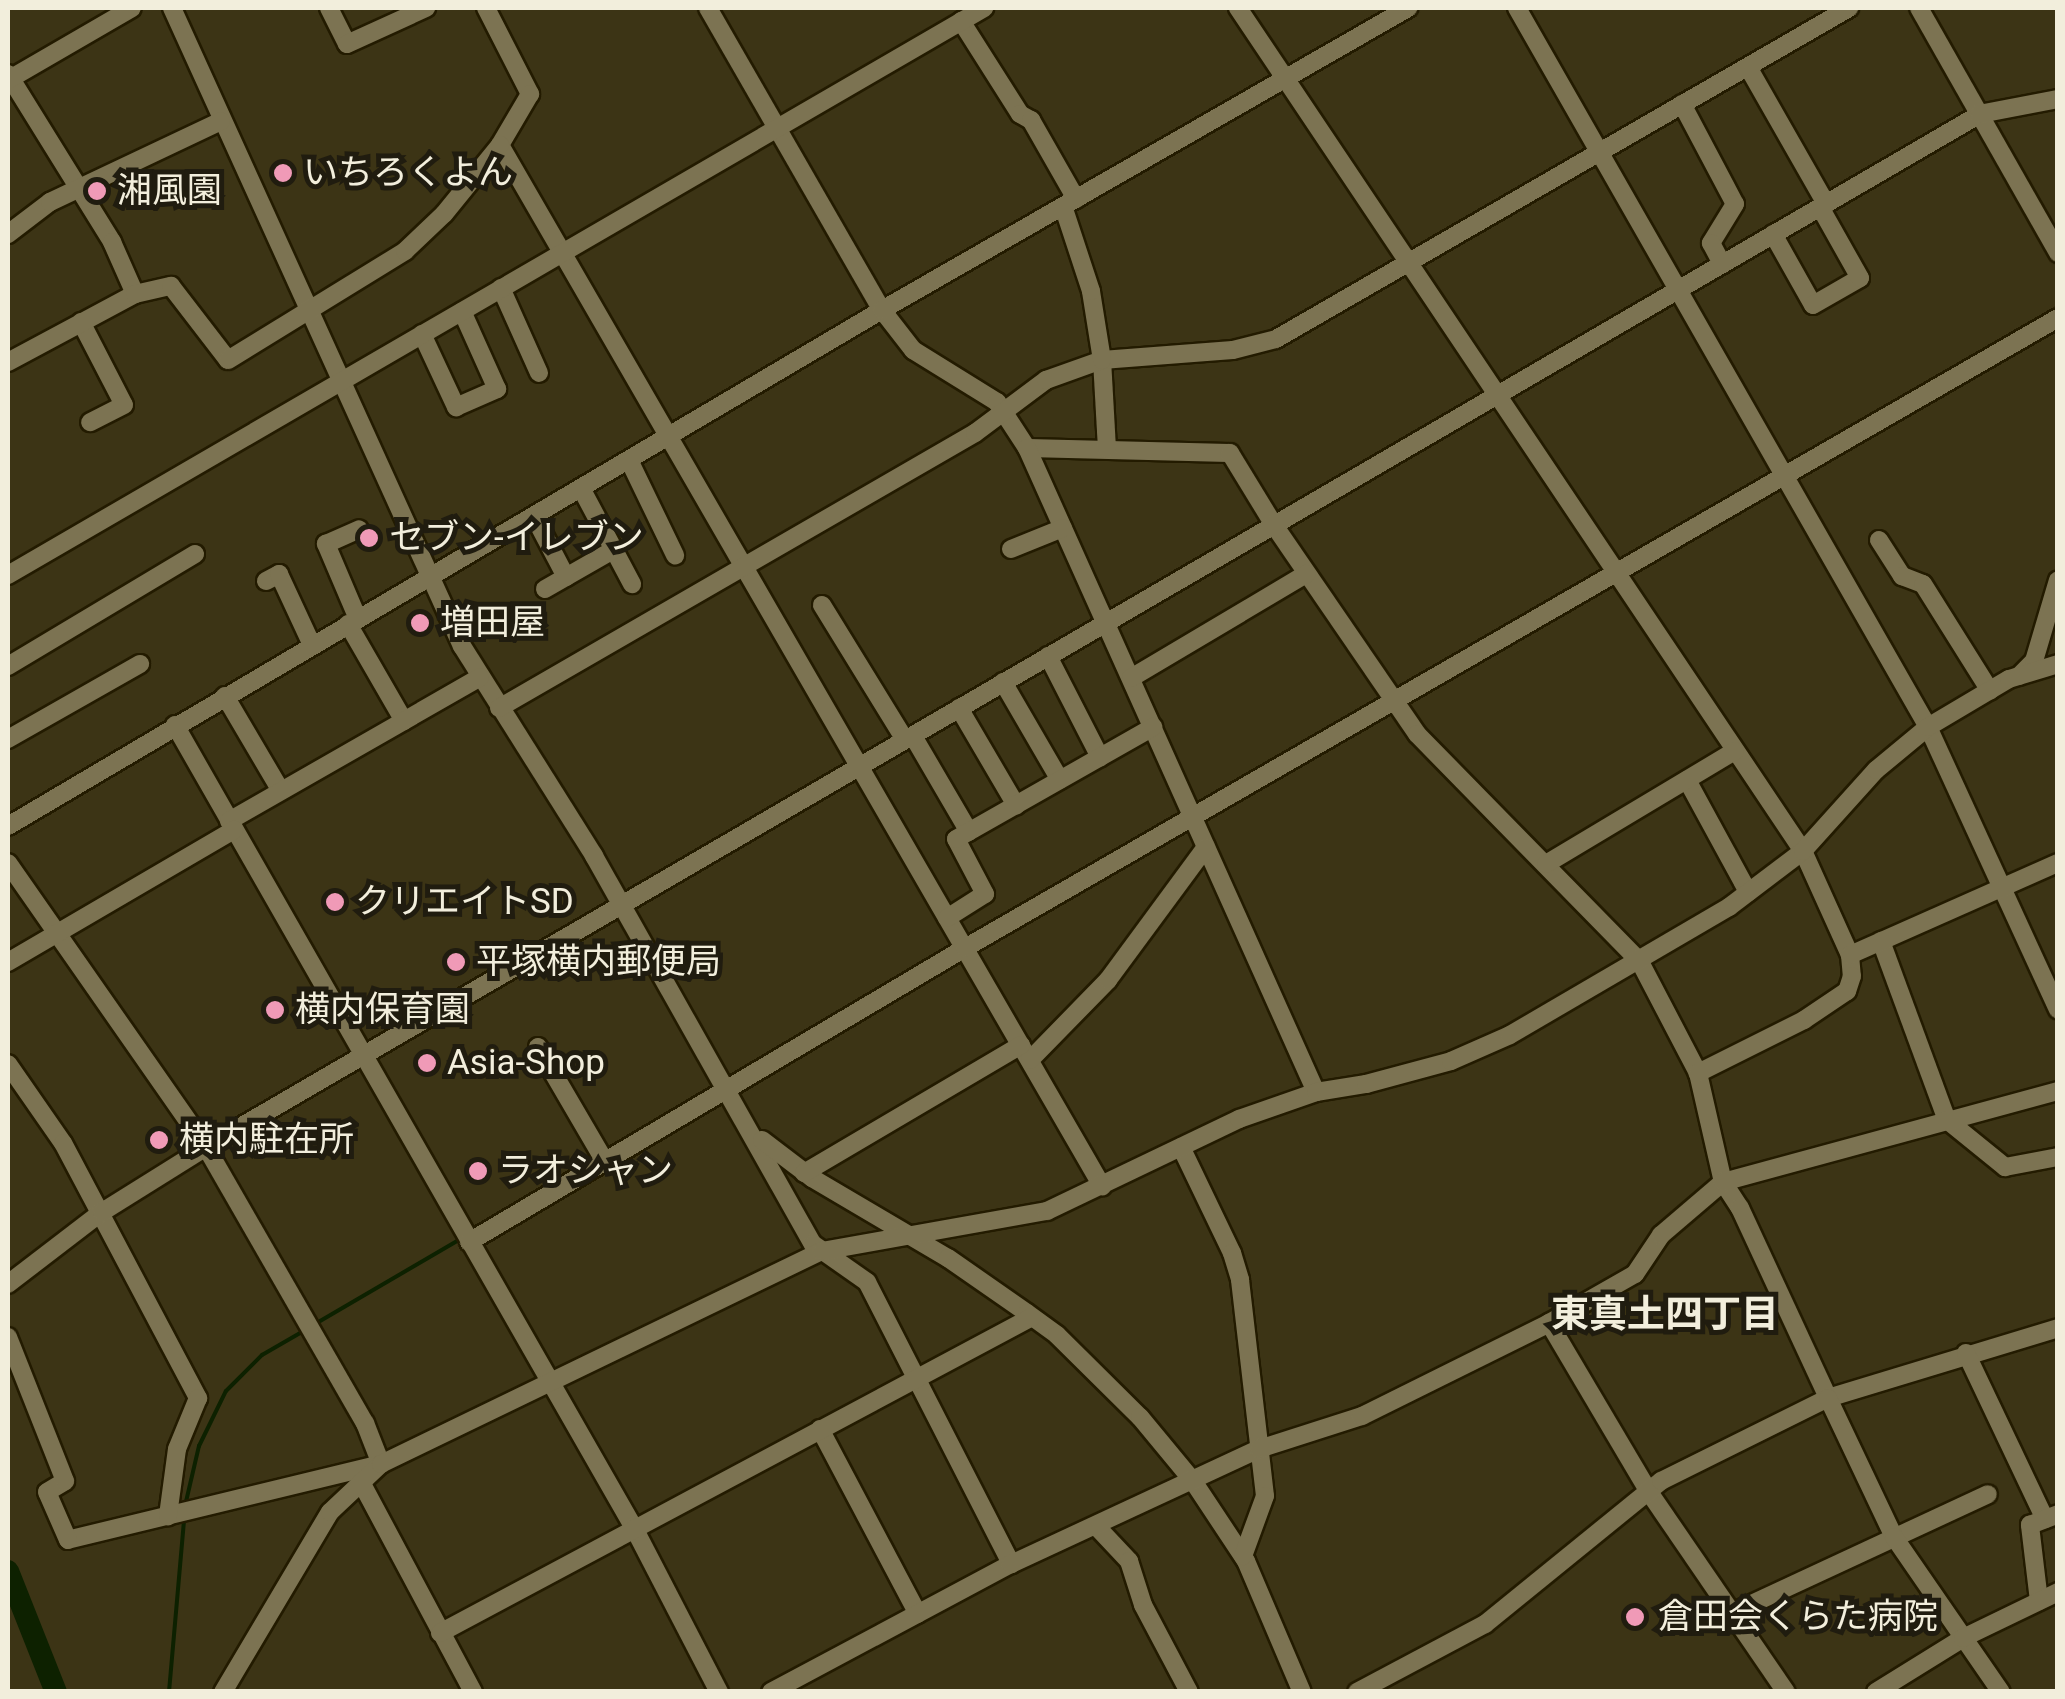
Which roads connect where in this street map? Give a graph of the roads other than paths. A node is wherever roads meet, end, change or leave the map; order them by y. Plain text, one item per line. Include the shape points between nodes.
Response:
1 (132, 8) edge
2 (172, 8) edge
3 (329, 8) edge
4 (426, 8) edge
5 (486, 8) edge
6 (708, 8) edge
7 (984, 8) edge
8 (1238, 8) edge
9 (1408, 8) edge
10 (1516, 8) edge
11 (1849, 8) edge
12 (1918, 8) edge
13 (961, 21) junction
14 (1748, 66) junction
15 (1286, 77) junction
16 (8, 78) edge
17 (2058, 100) edge
18 (1682, 104) junction
19 (1980, 114) junction
20 (222, 121) junction
21 (778, 128) junction
22 (500, 145) junction
23 (1600, 152) junction
24 (76, 188) junction
25 (1070, 202) junction
26 (1823, 206) junction
27 (8, 234) edge
28 (1773, 234) junction
29 (562, 252) junction
30 (2058, 253) edge
31 (1410, 262) junction
32 (1722, 264) junction
33 (501, 288) junction
34 (1678, 289) junction
35 (134, 294) junction
36 (310, 309) junction
37 (462, 310) junction
38 (882, 310) junction
39 (2058, 318) edge
40 (81, 322) junction
41 (422, 334) junction
42 (1102, 360) junction
43 (8, 362) edge
44 (539, 373) dead end
45 (342, 380) junction
46 (1500, 396) junction
47 (1005, 411) junction
48 (90, 422) dead end
49 (667, 438) junction
50 (1027, 448) junction
51 (1107, 449) junction
52 (629, 460) junction
53 (1785, 477) junction
54 (581, 488) junction
55 (534, 516) junction
56 (1274, 525) junction
57 (1063, 528) junction
58 (359, 529) dead end
59 (1879, 540) dead end
60 (1011, 548) dead end
61 (614, 550) junction
62 (196, 554) dead end
63 (674, 556) dead end
64 (742, 565) junction
65 (1306, 574) junction
66 (1619, 574) junction
67 (8, 576) edge
68 (428, 576) junction
69 (566, 576) junction
70 (2058, 580) edge
71 (266, 582) dead end
72 (632, 584) dead end
73 (545, 589) dead end
74 (822, 605) dead end
75 (353, 621) junction
76 (1106, 622) junction
77 (312, 645) junction
78 (1048, 656) junction
79 (140, 664) dead end
80 (2058, 664) edge
81 (8, 666) edge
82 (480, 677) junction
83 (2018, 677) junction
84 (1131, 678) junction
85 (1003, 682) junction
86 (1990, 691) junction
87 (226, 696) junction
88 (1395, 703) junction
89 (499, 708) junction
90 (959, 708) junction
91 (404, 721) junction
92 (174, 725) junction
93 (1928, 727) junction
94 (1153, 728) junction
95 (909, 738) junction
96 (8, 740) edge
97 (1735, 752) junction
98 (1100, 757) junction
99 (862, 766) junction
100 (1060, 780) junction
101 (1687, 780) junction
102 (281, 791) junction
103 (1016, 805) junction
104 (1194, 818) junction
105 (8, 826) edge
106 (231, 826) junction
107 (969, 832) junction
108 (1206, 847) junction
109 (1803, 852) junction
110 (8, 862) edge
111 (2058, 863) edge
112 (1546, 864) junction
113 (2000, 888) junction
114 (1748, 892) junction
115 (623, 907) junction
116 (947, 918) junction
117 (56, 933) junction
118 (1881, 941) junction
119 (965, 948) junction
120 (1850, 955) junction
121 (8, 962) edge
122 (1640, 962) junction
123 (2058, 1008) edge
124 (538, 1046) dead end
125 (1025, 1053) junction
126 (366, 1055) junction
127 (8, 1064) edge
128 (1698, 1073) junction
129 (725, 1088) junction
130 (2058, 1091) edge
131 (1316, 1092) junction
132 (1947, 1120) junction
133 (748, 1126) junction
134 (206, 1147) junction
135 (1181, 1147) junction
136 (2058, 1157) edge
137 (604, 1160) junction
138 (804, 1172) junction
139 (1723, 1182) junction
140 (1102, 1186) junction
141 (102, 1212) junction
142 (906, 1234) junction
143 (469, 1242) junction
144 (822, 1251) junction
145 (8, 1284) edge
146 (1032, 1317) junction
147 (1550, 1323) junction
148 (2058, 1328) edge
149 (8, 1337) edge
150 (1966, 1353) junction
151 (915, 1378) junction
152 (552, 1383) junction
153 (1828, 1398) junction
154 (820, 1429) junction
155 (1260, 1449) junction
156 (381, 1464) junction
157 (361, 1482) junction
158 (1193, 1482) junction
159 (1649, 1492) junction
160 (1988, 1494) dead end
161 (168, 1516) junction
162 (2051, 1517) edge
163 (1097, 1526) junction
164 (634, 1528) junction
165 (1894, 1537) junction
166 (1243, 1556) junction
167 (1012, 1564) junction
168 (2058, 1592) edge
169 (2039, 1601) junction
170 (1732, 1613) junction
171 (918, 1614) junction
172 (440, 1632) junction
173 (1963, 1638) junction
174 (223, 1692) edge
175 (474, 1692) edge
176 (719, 1692) edge
177 (771, 1692) edge
178 (1189, 1692) edge
179 (1302, 1692) edge
180 (1358, 1692) edge
181 (1786, 1692) edge
182 (1876, 1692) edge
183 (2000, 1692) edge

1 - 16 street
2 - 20 street
3 - 4 street via 347,44
5 - 22 street via 530,94
6 - 21 street
7 - 13 street
8 - 15 street
9 - 15 street
10 - 23 street
11 - 14 street
12 - 19 street
13 - 21 street
13 - 25 street via 1020,114 1031,120
14 - 18 street
14 - 26 street
15 - 25 street
15 - 31 street
16 - 24 street
17 - 19 street
18 - 23 street
18 - 32 street via 1734,204 1711,242
19 - 26 street
19 - 30 street
20 - 24 street
20 - 36 street
21 - 29 street
21 - 38 street
22 - 29 street
22 - 36 street via 405,251
23 - 31 street
23 - 34 street
24 - 27 street
24 - 35 street via 112,242
25 - 38 street
25 - 42 street
26 - 28 street
26 - 28 street via 1860,278 1813,305
28 - 32 street
29 - 33 street
29 - 49 street
31 - 42 street via 1276,338 1233,350
31 - 46 street
32 - 34 street
33 - 37 street
33 - 44 street
34 - 46 street
34 - 53 street
35 - 36 street via 170,286 228,360
35 - 40 street
36 - 45 street
37 - 41 street
37 - 41 street via 497,388 456,407
38 - 47 street via 913,350
38 - 49 street
39 - 53 street
40 - 43 street
40 - 48 street via 124,406
41 - 45 street
42 - 47 street via 1046,380
42 - 51 street
45 - 67 street
45 - 68 street
46 - 56 street
46 - 66 street
47 - 50 street
47 - 64 street
49 - 52 street
49 - 64 street
50 - 51 street
50 - 57 street
51 - 56 street via 1230,454
52 - 54 street
52 - 63 street
53 - 66 street
53 - 93 street
54 - 55 street
54 - 61 street
55 - 68 street
55 - 69 street
56 - 65 street
56 - 76 street
57 - 60 street
57 - 76 street
58 - 75 street via 326,544
59 - 86 street via 1902,576 1923,584
61 - 69 street
61 - 72 street
62 - 81 street
64 - 89 street
64 - 99 street
65 - 84 street
65 - 88 street
66 - 88 street
66 - 97 street
68 - 75 street
68 - 82 street
69 - 73 street
70 - 83 street via 2034,661
71 - 77 street via 279,574
74 - 95 street
75 - 77 street
75 - 91 street
76 - 78 street
76 - 84 street
77 - 87 street
78 - 85 street
78 - 98 street
79 - 96 street
80 - 83 street
82 - 89 street
82 - 91 street
83 - 86 street
84 - 94 street
85 - 90 street
85 - 100 street
86 - 93 street
87 - 92 street
87 - 102 street
88 - 104 street
88 - 112 street via 1417,734
89 - 115 street
90 - 95 street
90 - 103 street
91 - 102 street
92 - 105 street
92 - 106 street
93 - 109 street via 1876,770
93 - 113 street
94 - 98 street
94 - 104 street
95 - 99 street
95 - 107 street
97 - 101 street
97 - 109 street
98 - 100 street
99 - 115 street
99 - 116 street
100 - 103 street
101 - 112 street
101 - 114 street
102 - 106 street
103 - 107 street
104 - 108 street
104 - 119 street
106 - 117 street
106 - 126 street
107 - 116 street via 956,839 985,894
108 - 125 street via 1108,980
108 - 131 street
109 - 114 street
109 - 120 street
110 - 117 street
111 - 113 street
112 - 122 street
113 - 118 street
113 - 123 street
114 - 122 street
115 - 126 street
115 - 129 street
116 - 119 street
117 - 121 street
117 - 134 street
118 - 120 street
118 - 132 street
119 - 125 street
119 - 129 street
120 - 128 street via 1847,991
122 - 128 street
122 - 131 street via 1452,1061
124 - 137 street
125 - 138 street
125 - 140 street
126 - 134 street
126 - 143 street
127 - 141 street
128 - 139 street
129 - 133 street
129 - 137 street
130 - 132 street
131 - 135 street
132 - 136 street via 2005,1167
132 - 139 street
133 - 138 street
133 - 144 street
134 - 141 street
134 - 156 street via 365,1423
135 - 140 street
135 - 155 street via 1240,1280
137 - 143 street
138 - 142 street
139 - 147 street via 1661,1235 1636,1274
139 - 153 street
140 - 142 street via 1047,1211
141 - 145 street
141 - 161 street via 198,1398 177,1450
142 - 144 street
142 - 146 street
143 - 152 street
144 - 151 street via 867,1282
144 - 152 street
146 - 151 street
146 - 158 street via 1140,1417
147 - 155 street via 1362,1416
147 - 159 street
148 - 150 street
149 - 161 street via 65,1481 47,1492 68,1540
150 - 153 street
150 - 162 street
151 - 154 street
151 - 167 street
152 - 156 street
152 - 164 street
153 - 159 street
153 - 165 street
154 - 164 street
154 - 171 street
155 - 158 street
155 - 166 street via 1265,1496
156 - 157 street
156 - 161 street
157 - 172 street
157 - 174 street via 330,1512
158 - 163 street
158 - 166 street
159 - 170 street
159 - 180 street via 1485,1624
160 - 165 street
162 - 169 street via 2030,1525
163 - 167 street
163 - 178 street via 1129,1562 1143,1606
164 - 172 street
164 - 176 street
165 - 170 street
165 - 173 street
166 - 179 street
167 - 171 street
168 - 169 street
169 - 173 street
170 - 181 street
171 - 177 street
172 - 175 street
173 - 182 street
173 - 183 street

